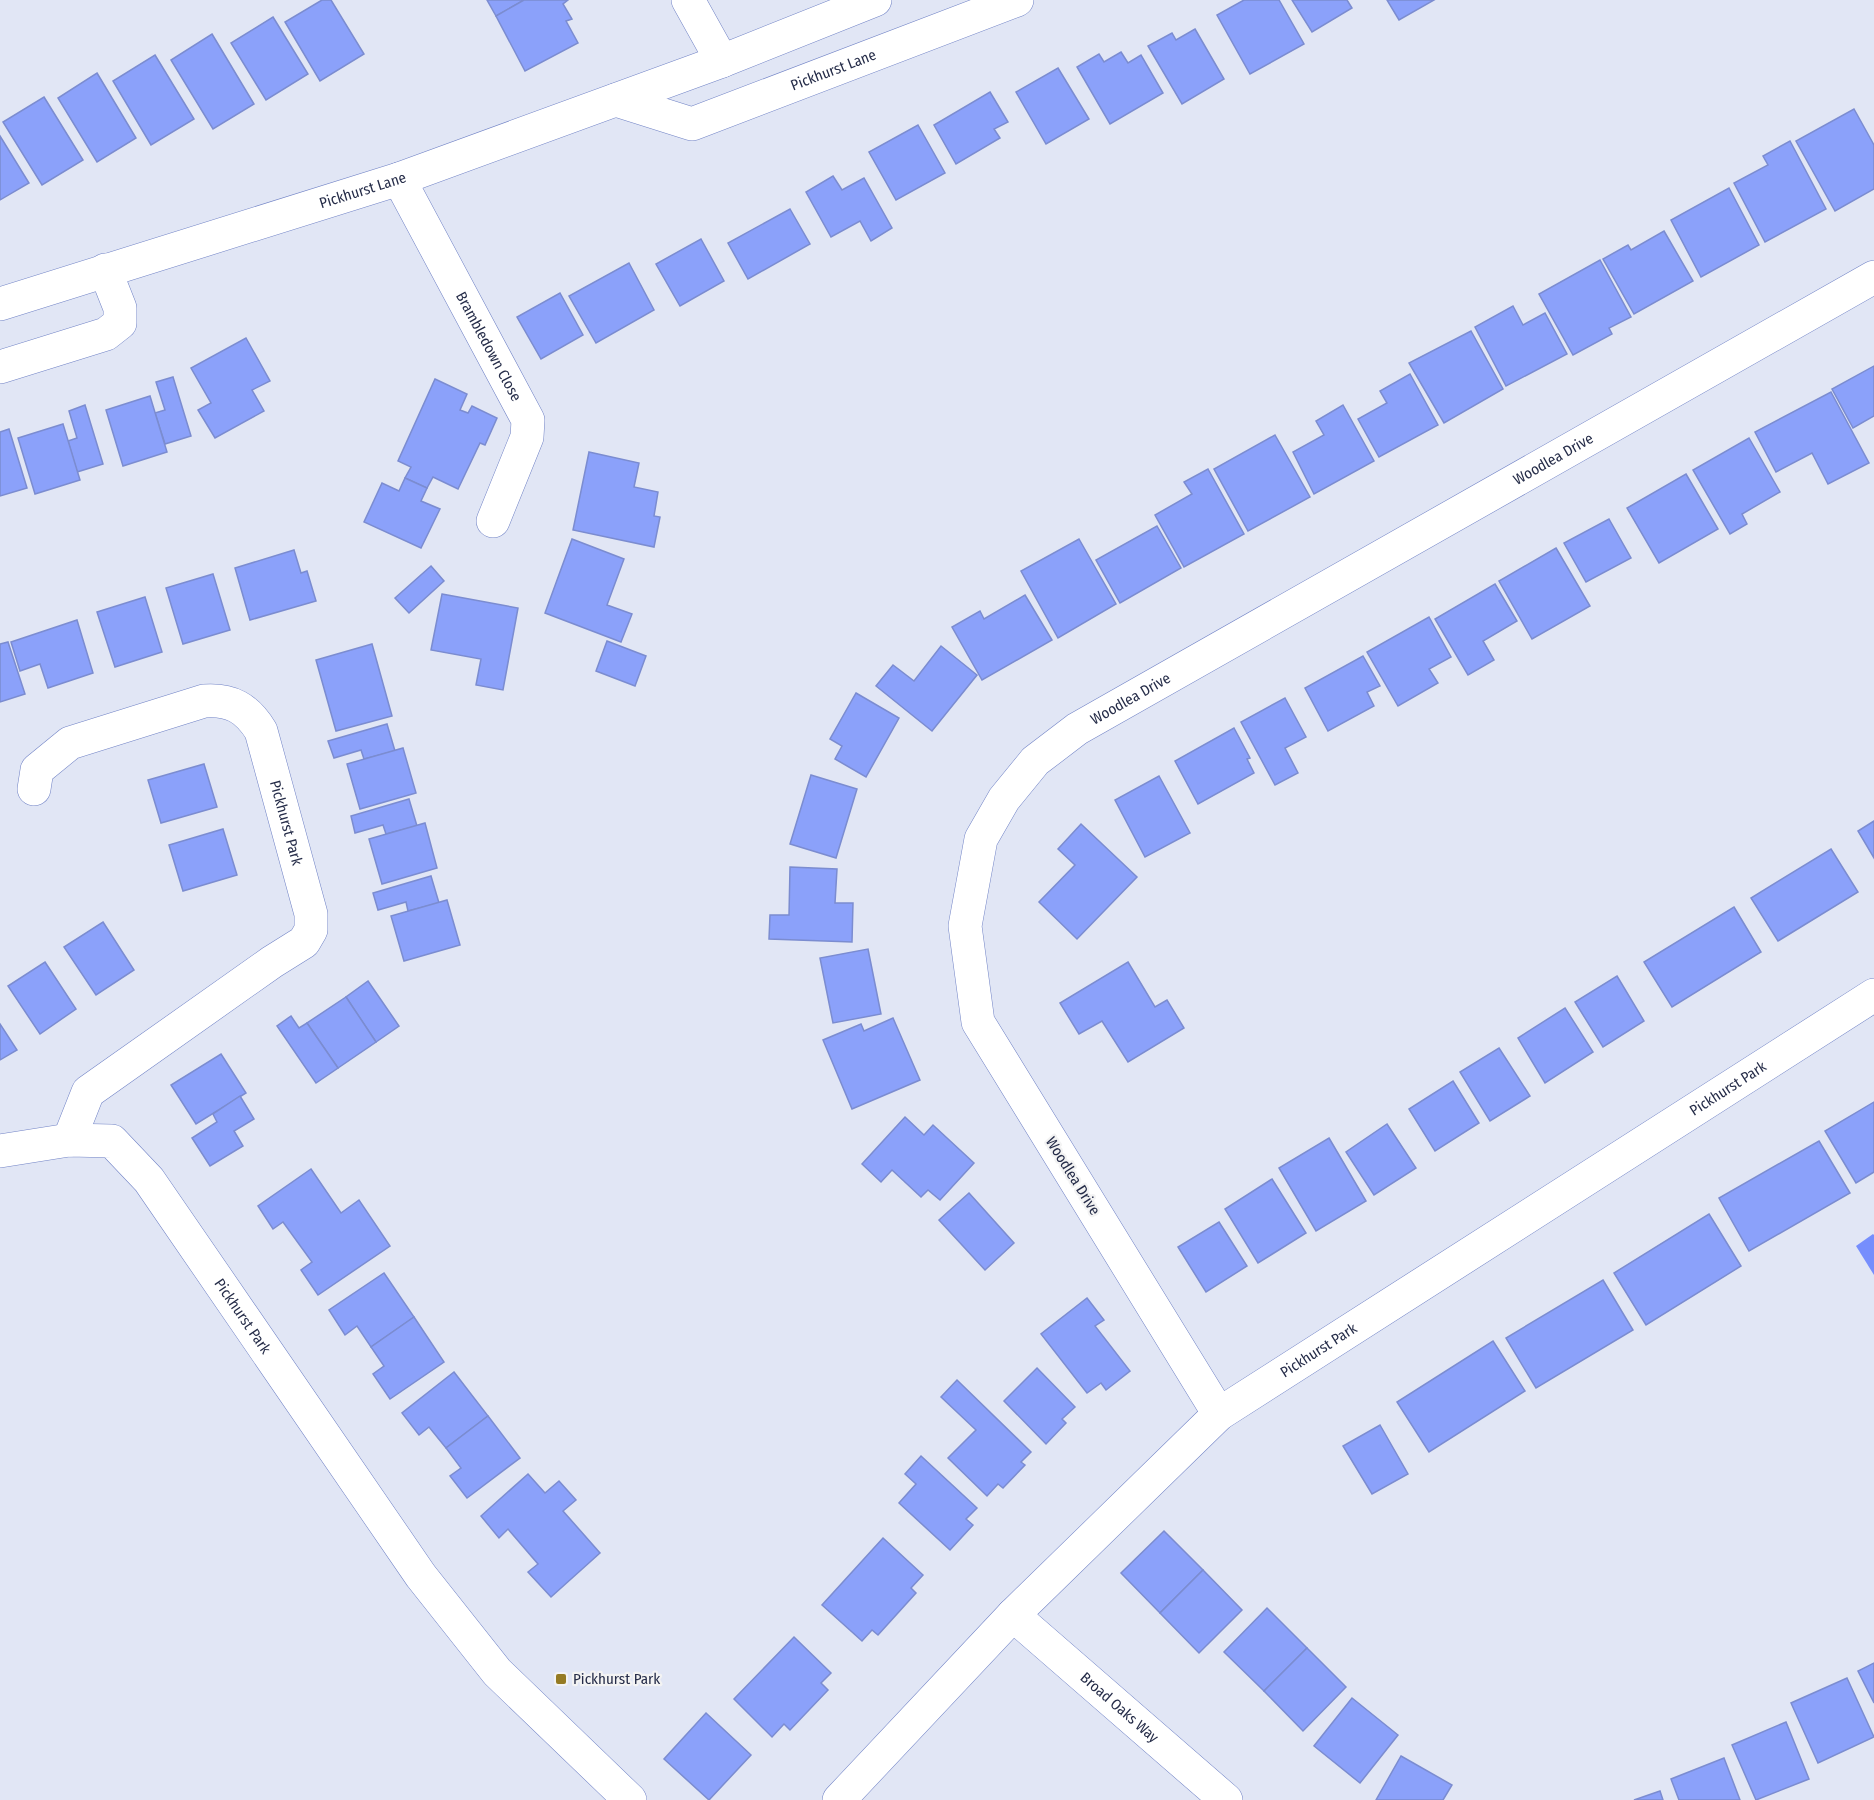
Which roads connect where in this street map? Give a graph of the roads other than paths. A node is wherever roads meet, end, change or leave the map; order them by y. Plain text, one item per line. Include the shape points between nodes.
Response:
1 (688, 0) edge
2 (875, 0) edge
3 (1017, 0) edge
4 (722, 61) junction
5 (616, 100) junction
6 (399, 179) junction
7 (105, 270) junction
8 (1874, 277) edge
9 (0, 304) edge
10 (0, 367) edge
11 (493, 521) dead end
12 (34, 789) dead end
13 (1874, 995) edge
14 (69, 1140) junction
15 (0, 1150) edge
16 (1219, 1414) junction
17 (1013, 1615) junction
18 (630, 1800) edge
19 (839, 1800) edge
20 (1226, 1800) edge

1 - 4 street
2 - 4 street, Pickhurst Lane
3 - 5 street, Pickhurst Lane via 692,124
4 - 5 street, Pickhurst Lane
5 - 6 street, Pickhurst Lane
6 - 7 street, Pickhurst Lane
6 - 11 street, Brambledown Close via 528,420 527,437
7 - 9 street, Pickhurst Lane
7 - 10 street via 120,308 120,323 106,334
8 - 16 street, Woodlea Drive via 1077,729 1035,761 1004,799 981,838 965,926 978,1022
12 - 14 street, Pickhurst Park via 37,770 70,743 204,701 219,700 239,707 261,731 311,914 311,930 304,942 88,1092
13 - 16 street, Pickhurst Park
14 - 15 street, Pickhurst Park
14 - 18 street, Pickhurst Park via 112,1141 149,1180 421,1576 497,1672
16 - 17 street, Pickhurst Park
17 - 19 street, Pickhurst Park
17 - 20 street, Broad Oaks Way

